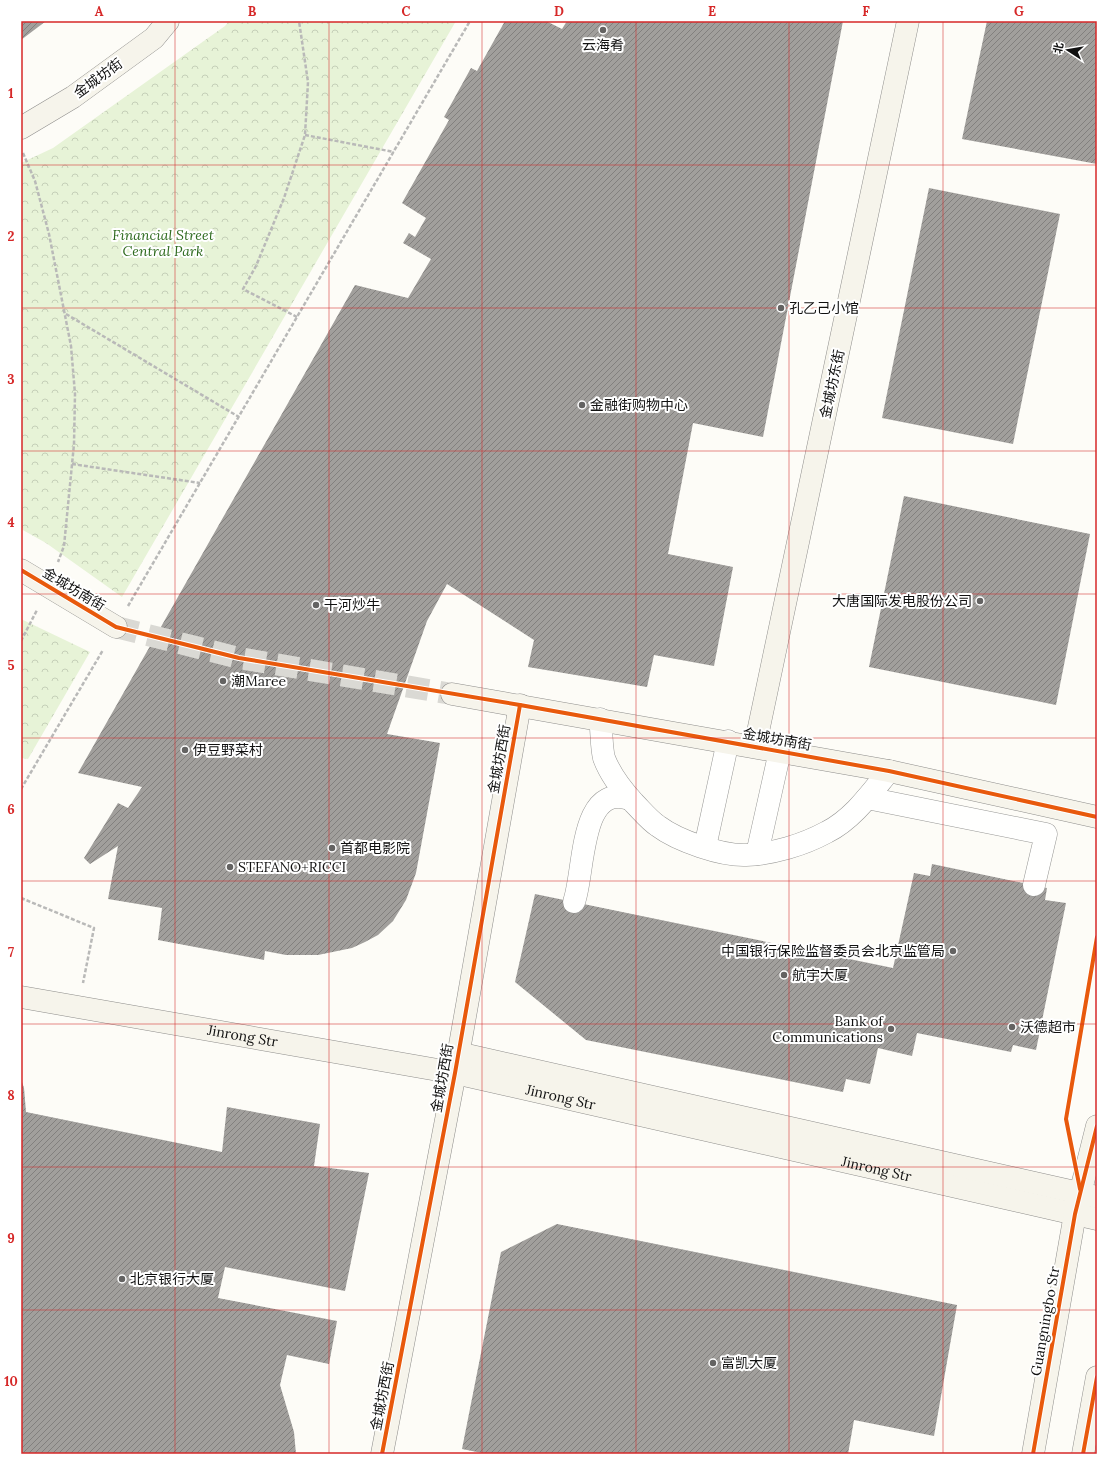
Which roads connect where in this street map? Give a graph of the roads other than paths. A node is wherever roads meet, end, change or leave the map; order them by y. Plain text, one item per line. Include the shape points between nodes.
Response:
1 (168, 21) edge
2 (908, 21) edge
3 (21, 128) edge
4 (21, 570) edge
5 (116, 627) tunnel mouth
6 (452, 694) tunnel mouth
7 (520, 705) junction
8 (600, 719) junction
9 (728, 741) junction
10 (756, 746) junction
11 (780, 751) junction
12 (889, 771) junction
13 (867, 798) junction
14 (630, 799) junction
15 (1097, 817) edge
16 (705, 847) junction
17 (757, 854) junction
18 (1034, 885) dead end
19 (574, 902) dead end
20 (21, 997) edge
21 (457, 1063) junction
22 (1097, 1126) edge
23 (1089, 1195) edge
24 (1075, 1214) junction
25 (1097, 1219) edge
26 (1097, 1376) edge
27 (382, 1454) edge
28 (1033, 1454) edge
29 (1083, 1454) edge

1 - 3 street, 金城坊街 via 148,42 73,96
2 - 10 street, 金城坊东街
4 - 5 street, 金城坊南街
6 - 7 street, 金城坊南街
7 - 8 street, 金城坊南街
7 - 21 street, 金城坊西街
8 - 9 street, 金城坊南街
8 - 14 street via 604,758
9 - 10 street, 金城坊南街
9 - 16 street
10 - 11 street, 金城坊南街
11 - 12 street, 金城坊南街
11 - 17 street
12 - 13 street
12 - 15 street, 金城坊南街
13 - 17 street via 828,832 786,848
13 - 18 street via 1046,834
14 - 16 street via 658,826 674,836
14 - 19 street via 607,798 596,809 590,823
16 - 17 street via 733,854
20 - 21 street, Jinrong Str
21 - 23 street
21 - 24 street, Jinrong Str
21 - 27 street, 金城坊西街
22 - 23 street, Guangningbo Str
23 - 24 street, Guangningbo Str
24 - 25 street, Jinrong Str
24 - 28 street, Guangningbo Str
26 - 29 street

